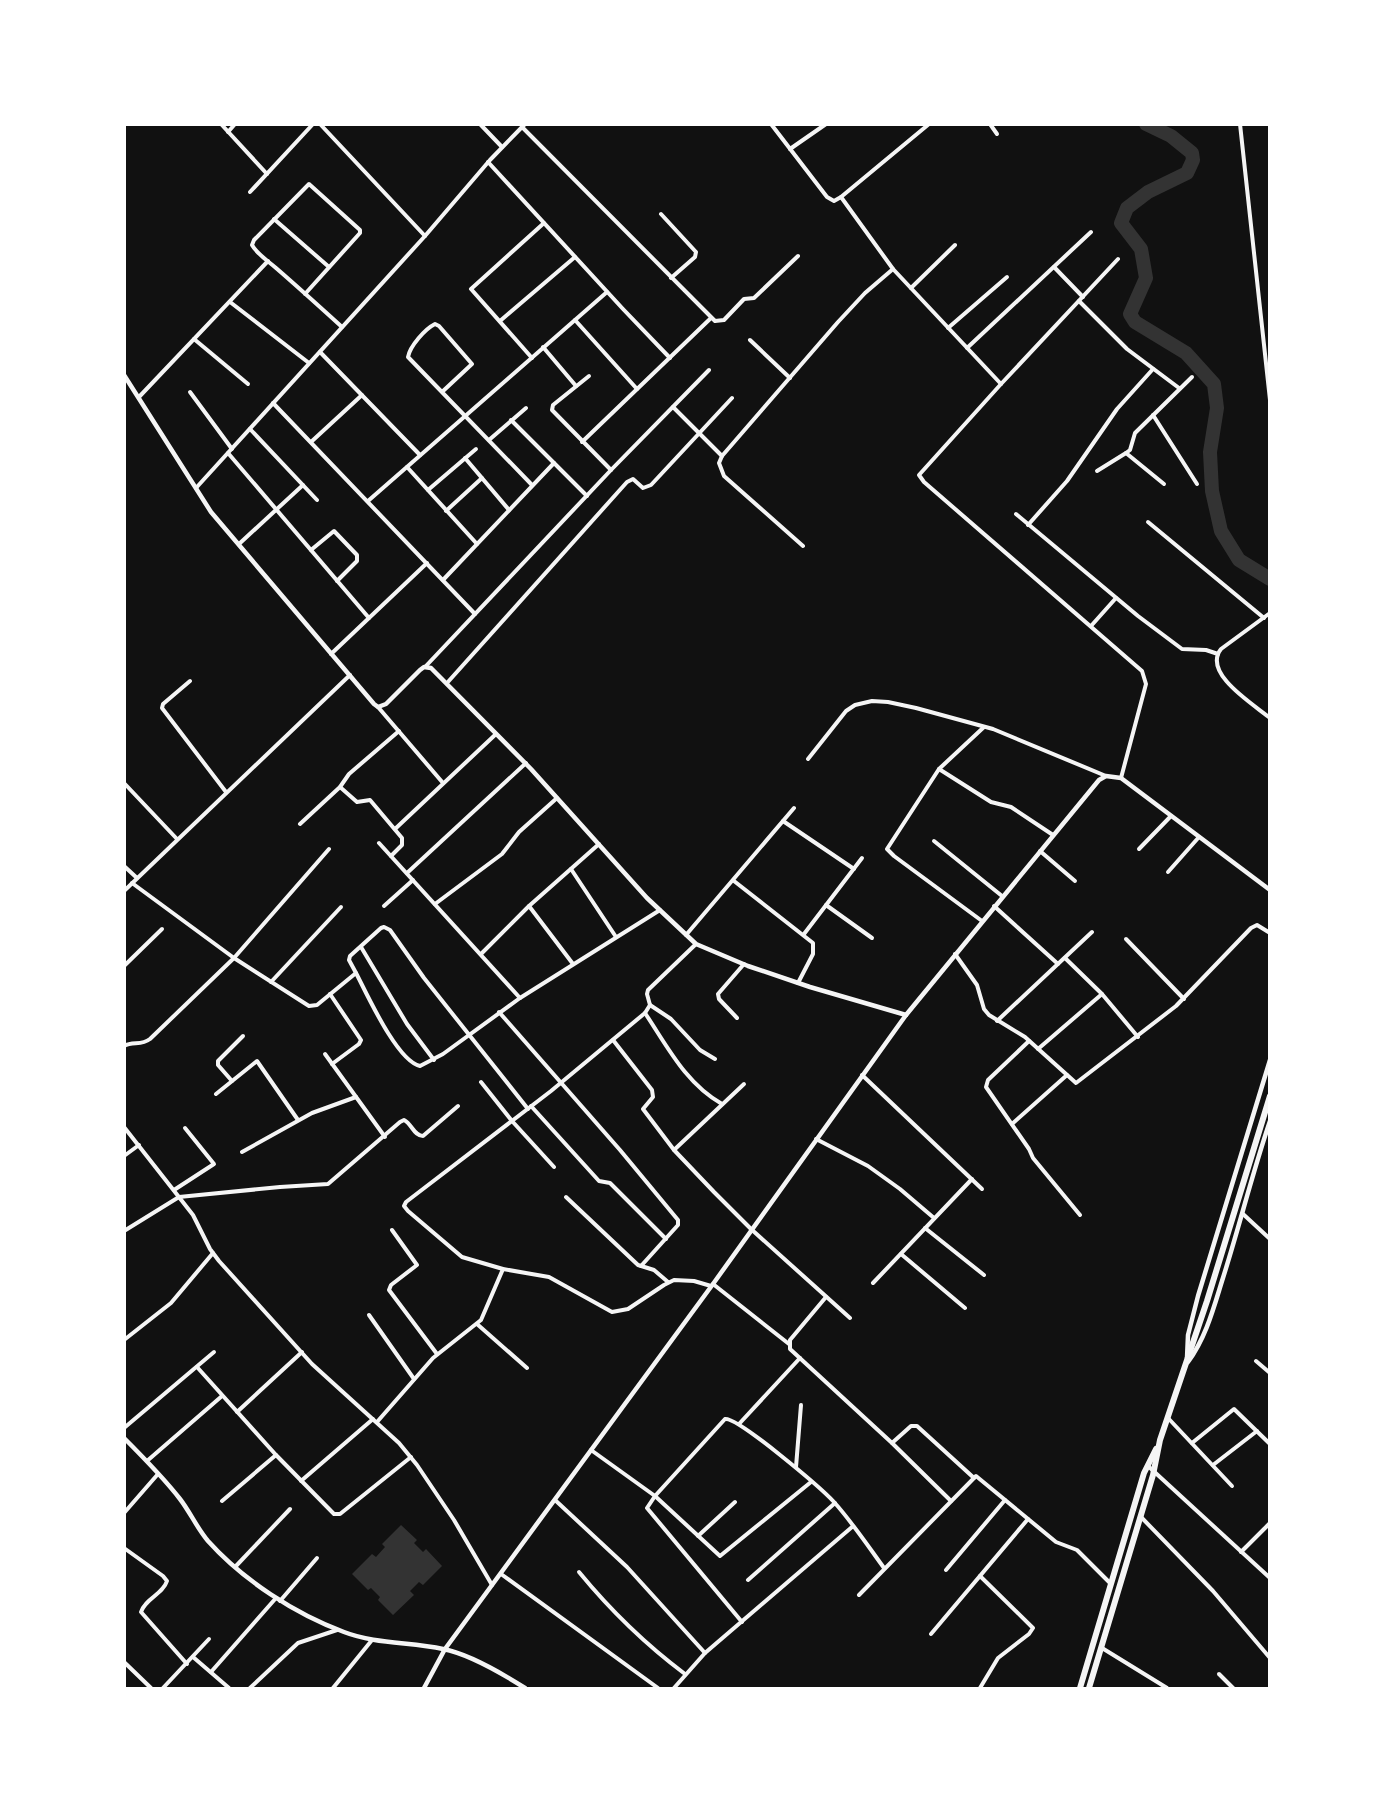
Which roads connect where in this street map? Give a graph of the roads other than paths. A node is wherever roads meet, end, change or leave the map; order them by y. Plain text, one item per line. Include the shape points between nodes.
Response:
1 (221, 124) edge
2 (235, 124) edge
3 (313, 124) edge
4 (320, 124) edge
5 (480, 124) edge
6 (771, 124) edge
7 (826, 124) edge
8 (929, 124) edge
9 (990, 124) edge
10 (1240, 124) edge
11 (523, 126) edge
12 (228, 132) junction
13 (997, 134) dead end
14 (502, 147) junction
15 (790, 149) junction
16 (488, 162) junction
17 (267, 174) junction
18 (250, 192) dead end
19 (841, 197) junction
20 (661, 214) dead end
21 (274, 219) junction
22 (544, 223) junction
23 (1091, 232) dead end
24 (425, 236) junction
25 (955, 245) dead end
26 (798, 256) dead end
27 (575, 257) junction
28 (1118, 259) dead end
29 (268, 261) junction
30 (329, 267) junction
31 (1054, 267) junction
32 (893, 269) junction
33 (1007, 277) dead end
34 (671, 278) junction
35 (911, 288) junction
36 (607, 292) junction
37 (305, 294) junction
38 (1081, 299) junction
39 (230, 302) junction
40 (711, 318) junction
41 (575, 320) junction
42 (500, 321) junction
43 (342, 327) junction
44 (948, 328) junction
45 (194, 339) junction
46 (750, 340) dead end
47 (543, 348) junction
48 (967, 348) junction
49 (320, 352) junction
50 (532, 358) junction
51 (670, 358) junction
52 (309, 363) junction
53 (1153, 369) junction
54 (709, 370) dead end
55 (124, 375) edge
56 (589, 376) dead end
57 (1192, 377) dead end
58 (790, 378) junction
59 (248, 384) dead end
60 (1001, 384) junction
61 (576, 386) junction
62 (1179, 388) junction
63 (637, 389) junction
64 (190, 392) dead end
65 (442, 392) junction
66 (362, 395) junction
67 (139, 397) junction
68 (732, 398) dead end
69 (1269, 400) edge
70 (273, 403) junction
71 (673, 407) junction
72 (526, 408) dead end
73 (1153, 415) junction
74 (465, 416) junction
75 (512, 420) junction
76 (250, 429) junction
77 (700, 434) junction
78 (489, 440) junction
79 (311, 442) junction
80 (582, 442) junction
81 (232, 449) junction
82 (476, 449) dead end
83 (228, 453) junction
84 (1126, 453) junction
85 (420, 455) junction
86 (722, 456) junction
87 (465, 458) junction
88 (554, 463) junction
89 (407, 467) junction
90 (611, 470) junction
91 (1097, 471) dead end
92 (482, 478) junction
93 (1164, 484) dead end
94 (1197, 484) dead end
95 (303, 485) junction
96 (532, 485) junction
97 (196, 488) junction
98 (428, 490) junction
99 (587, 496) junction
100 (317, 500) dead end
101 (368, 501) junction
102 (277, 509) junction
103 (509, 510) junction
104 (447, 511) junction
105 (1016, 514) dead end
106 (1148, 522) dead end
107 (1028, 525) junction
108 (239, 544) junction
109 (477, 544) junction
110 (803, 546) dead end
111 (311, 550) junction
112 (427, 563) junction
113 (442, 580) junction
114 (337, 581) junction
115 (1116, 598) junction
116 (1269, 613) edge
117 (475, 614) junction
118 (369, 618) junction
119 (1264, 618) junction
120 (1091, 627) junction
121 (331, 654) junction
122 (1218, 654) junction
123 (424, 667) junction
124 (350, 675) junction
125 (190, 681) dead end
126 (447, 683) junction
127 (378, 707) junction
128 (1269, 718) edge
129 (985, 727) junction
130 (399, 731) junction
131 (496, 734) junction
132 (808, 759) dead end
133 (526, 763) junction
134 (939, 769) junction
135 (1106, 776) junction
136 (1120, 778) junction
137 (124, 783) edge
138 (442, 783) junction
139 (340, 787) junction
140 (226, 792) junction
141 (557, 798) junction
142 (794, 807) dead end
143 (1171, 816) junction
144 (783, 821) junction
145 (300, 825) dead end
146 (395, 829) junction
147 (1053, 835) junction
148 (1199, 837) junction
149 (177, 840) junction
150 (934, 841) dead end
151 (379, 843) dead end
152 (599, 844) junction
153 (329, 849) dead end
154 (1139, 849) dead end
155 (1040, 851) junction
156 (391, 856) junction
157 (862, 858) dead end
158 (124, 866) edge
159 (571, 869) junction
160 (854, 869) junction
161 (1168, 872) dead end
162 (407, 873) junction
163 (137, 879) junction
164 (413, 880) junction
165 (734, 880) junction
166 (1075, 881) dead end
167 (132, 883) junction
168 (124, 891) edge
169 (1269, 891) edge
170 (1002, 896) junction
171 (435, 904) junction
172 (826, 905) junction
173 (384, 906) dead end
174 (529, 906) junction
175 (994, 906) junction
176 (340, 907) dead end
177 (660, 910) junction
178 (982, 921) junction
179 (162, 929) dead end
180 (1092, 932) dead end
181 (1269, 933) edge
182 (804, 934) junction
183 (686, 935) junction
184 (616, 937) junction
185 (872, 938) dead end
186 (1126, 939) dead end
187 (696, 944) junction
188 (361, 947) junction
189 (955, 953) junction
190 (481, 954) junction
191 (234, 958) junction
192 (1065, 958) junction
193 (573, 964) junction
194 (744, 964) junction
195 (1058, 964) junction
196 (124, 966) edge
197 (356, 973) junction
198 (271, 982) junction
199 (798, 983) junction
200 (330, 994) junction
201 (1102, 994) junction
202 (520, 998) junction
203 (1184, 999) junction
204 (650, 1005) junction
205 (499, 1012) junction
206 (645, 1013) junction
207 (906, 1015) junction
208 (737, 1018) dead end
209 (997, 1021) junction
210 (468, 1035) junction
211 (243, 1036) dead end
212 (1138, 1037) junction
213 (613, 1040) junction
214 (1029, 1041) junction
215 (124, 1046) edge
216 (1038, 1048) junction
217 (325, 1054) dead end
218 (715, 1059) dead end
219 (434, 1060) junction
220 (1269, 1060) edge
221 (332, 1064) junction
222 (861, 1075) junction
223 (1067, 1075) junction
224 (232, 1081) junction
225 (481, 1082) dead end
226 (561, 1083) junction
227 (744, 1084) dead end
228 (216, 1094) dead end
229 (1269, 1096) edge
230 (356, 1097) junction
231 (722, 1104) junction
232 (458, 1106) dead end
233 (530, 1107) junction
234 (298, 1120) junction
235 (512, 1121) junction
236 (1269, 1122) edge
237 (1012, 1124) junction
238 (124, 1126) edge
239 (185, 1128) dead end
240 (385, 1137) junction
241 (815, 1139) junction
242 (139, 1145) junction
243 (674, 1150) junction
244 (242, 1152) dead end
245 (124, 1156) edge
246 (554, 1167) dead end
247 (972, 1179) junction
248 (982, 1189) dead end
249 (174, 1190) junction
250 (179, 1197) junction
251 (566, 1197) dead end
252 (1080, 1215) dead end
253 (1243, 1215) junction
254 (934, 1218) junction
255 (925, 1228) junction
256 (751, 1229) junction
257 (392, 1230) dead end
258 (124, 1231) edge
259 (666, 1239) junction
260 (1269, 1239) edge
261 (213, 1253) junction
262 (901, 1254) junction
263 (640, 1266) junction
264 (503, 1269) junction
265 (984, 1275) dead end
266 (668, 1282) junction
267 (873, 1283) dead end
268 (712, 1285) junction
269 (826, 1297) junction
270 (965, 1308) dead end
271 (369, 1315) dead end
272 (850, 1318) dead end
273 (477, 1324) junction
274 (124, 1340) edge
275 (789, 1344) junction
276 (214, 1352) dead end
277 (302, 1352) junction
278 (438, 1354) junction
279 (800, 1358) junction
280 (1256, 1361) dead end
281 (1186, 1363) junction
282 (197, 1367) junction
283 (526, 1368) dead end
284 (1269, 1373) edge
285 (414, 1379) junction
286 (222, 1396) junction
287 (801, 1405) dead end
288 (237, 1412) junction
289 (1168, 1418) junction
290 (375, 1420) junction
291 (739, 1424) junction
292 (124, 1428) edge
293 (1257, 1431) junction
294 (124, 1438) edge
295 (892, 1443) junction
296 (1192, 1443) junction
297 (1269, 1443) edge
298 (591, 1450) junction
299 (276, 1455) junction
300 (411, 1457) junction
301 (147, 1461) junction
302 (1213, 1465) junction
303 (796, 1468) junction
304 (1151, 1468) junction
305 (158, 1474) junction
306 (974, 1478) junction
307 (301, 1481) junction
308 (811, 1482) junction
309 (1232, 1486) dead end
310 (655, 1496) junction
311 (555, 1500) junction
312 (1005, 1500) junction
313 (222, 1501) dead end
314 (951, 1501) junction
315 (735, 1502) dead end
316 (835, 1503) junction
317 (290, 1509) dead end
318 (124, 1513) edge
319 (1140, 1517) junction
320 (1028, 1519) junction
321 (1269, 1523) edge
322 (852, 1527) junction
323 (698, 1536) junction
324 (124, 1548) edge
325 (1241, 1552) junction
326 (317, 1558) dead end
327 (236, 1566) junction
328 (884, 1568) junction
329 (946, 1570) dead end
330 (579, 1572) dead end
331 (501, 1574) junction
332 (980, 1576) junction
333 (1269, 1578) edge
334 (748, 1580) dead end
335 (1110, 1583) junction
336 (492, 1586) junction
337 (859, 1595) dead end
338 (278, 1600) junction
339 (742, 1622) junction
340 (338, 1629) junction
341 (930, 1634) dead end
342 (372, 1639) junction
343 (209, 1640) dead end
344 (1101, 1647) junction
345 (445, 1649) junction
346 (705, 1653) junction
347 (193, 1657) junction
348 (1269, 1658) edge
349 (124, 1662) edge
350 (187, 1664) junction
351 (211, 1672) junction
352 (685, 1674) junction
353 (1219, 1674) dead end
354 (513, 1681) junction
355 (150, 1689) edge
356 (163, 1689) edge
357 (230, 1689) edge
358 (250, 1689) edge
359 (333, 1689) edge
360 (424, 1689) edge
361 (509, 1689) edge
362 (525, 1689) edge
363 (658, 1689) edge
364 (674, 1689) edge
365 (980, 1689) edge
366 (1080, 1689) edge
367 (1089, 1689) edge
368 (1167, 1689) edge
369 (1233, 1689) edge

1 - 12 street
2 - 12 street
3 - 17 street
4 - 24 street
5 - 14 street
6 - 15 street
7 - 15 street
8 - 19 street
9 - 13 street
10 - 69 street
11 - 14 street
11 - 34 street
12 - 17 street
14 - 16 street
15 - 19 street via 827,197 834,201
16 - 22 street
16 - 24 street
17 - 18 street
19 - 32 street
20 - 34 street via 696,252
21 - 29 street via 252,242
21 - 30 street
21 - 30 street via 305,186 314,188 360,230
22 - 27 street
22 - 42 street via 472,287 473,293
23 - 31 street
24 - 43 street
25 - 35 street
26 - 40 street via 754,298 741,301 724,320
27 - 36 street
27 - 42 street
28 - 38 street
29 - 37 street
29 - 39 street
30 - 37 street
31 - 38 street
31 - 48 street
32 - 35 street
32 - 58 street via 865,293
33 - 44 street
34 - 40 street
35 - 44 street
36 - 41 street
36 - 51 street
37 - 43 street
38 - 53 street via 1127,349
38 - 60 street
39 - 45 street
39 - 52 street
40 - 51 street
41 - 47 street
41 - 63 street
42 - 50 street
43 - 49 street
44 - 48 street
45 - 59 street
45 - 67 street
46 - 58 street
47 - 50 street
47 - 61 street
48 - 60 street
49 - 52 street
49 - 66 street
50 - 74 street
51 - 63 street
52 - 70 street
53 - 62 street
53 - 107 street via 1117,409 1070,476
54 - 71 street
55 - 67 street
56 - 61 street
57 - 62 street
58 - 86 street
60 - 120 street via 923,469 920,479
61 - 80 street via 552,407
62 - 73 street
63 - 80 street
64 - 81 street
65 - 65 street via 472,364 435,324 409,351 408,357
65 - 74 street
66 - 79 street
66 - 85 street
67 - 97 street
68 - 77 street
70 - 76 street
70 - 79 street
71 - 77 street
71 - 90 street
72 - 75 street
73 - 84 street via 1135,433
73 - 94 street
74 - 78 street
74 - 85 street
75 - 78 street
75 - 88 street
76 - 81 street
76 - 95 street
77 - 86 street
77 - 126 street via 646,488 633,479 627,482
78 - 96 street
79 - 101 street
80 - 90 street
81 - 83 street
82 - 87 street
83 - 97 street
83 - 102 street
84 - 91 street
84 - 93 street
85 - 89 street
86 - 110 street via 719,463 724,476
87 - 92 street
87 - 98 street
88 - 96 street
88 - 99 street
89 - 98 street
89 - 101 street
90 - 99 street
92 - 103 street
92 - 104 street
95 - 100 street
95 - 102 street
96 - 103 street
97 - 108 street
98 - 104 street
99 - 117 street
101 - 112 street
102 - 108 street
102 - 111 street
103 - 109 street
104 - 109 street
105 - 107 street
106 - 119 street
107 - 115 street
108 - 121 street
109 - 113 street
111 - 114 street
111 - 114 street via 334,531 357,555 357,561
112 - 113 street
112 - 118 street
113 - 117 street
114 - 118 street
115 - 120 street
115 - 122 street via 1182,649
116 - 119 street
117 - 123 street
118 - 121 street
119 - 122 street
120 - 136 street via 1145,677
121 - 124 street
122 - 128 street via 1216,662 1221,674
123 - 126 street via 431,668
123 - 127 street
124 - 127 street
124 - 140 street
125 - 140 street via 162,708
126 - 131 street
127 - 130 street
129 - 132 street via 888,702 862,702 846,711
129 - 134 street
129 - 135 street
130 - 138 street
130 - 139 street via 349,774
131 - 133 street
131 - 138 street
133 - 141 street
133 - 162 street
134 - 147 street via 991,802 1011,807
134 - 178 street via 887,849
135 - 136 street
135 - 147 street
136 - 143 street
137 - 149 street
138 - 146 street
139 - 145 street
139 - 146 street via 357,802 370,800
140 - 149 street
141 - 152 street
141 - 171 street via 519,832 502,854
142 - 144 street
143 - 148 street
143 - 154 street
144 - 160 street
144 - 165 street
146 - 156 street via 403,842
147 - 155 street
148 - 161 street
148 - 169 street
149 - 163 street
150 - 170 street
151 - 156 street
152 - 159 street
152 - 177 street
153 - 191 street
155 - 166 street
155 - 170 street
156 - 162 street
157 - 160 street
158 - 163 street
159 - 174 street
159 - 184 street
160 - 172 street
162 - 164 street
163 - 167 street
164 - 171 street
164 - 173 street
165 - 182 street
165 - 183 street
167 - 168 street
167 - 191 street
170 - 175 street
171 - 190 street
172 - 182 street
172 - 185 street
174 - 190 street
174 - 193 street
175 - 178 street
175 - 195 street
176 - 198 street
177 - 183 street
177 - 184 street
178 - 189 street
179 - 196 street
180 - 192 street
181 - 203 street via 1257,925 1251,928
182 - 199 street via 814,950
183 - 187 street
184 - 193 street
186 - 203 street
187 - 194 street
187 - 204 street via 648,990
188 - 197 street via 349,958
188 - 210 street via 381,928 390,930
188 - 219 street
189 - 207 street
189 - 209 street via 977,985 984,1009
190 - 202 street
191 - 198 street
191 - 215 street via 150,1039
192 - 195 street
192 - 201 street
193 - 202 street
194 - 199 street
194 - 208 street via 718,994
195 - 209 street
197 - 200 street
197 - 219 street via 407,1060 420,1066
198 - 200 street via 311,1006
199 - 207 street
200 - 221 street via 361,1040
201 - 212 street
201 - 216 street
202 - 205 street
203 - 212 street
204 - 206 street
204 - 218 street
205 - 210 street
205 - 226 street
206 - 213 street
206 - 231 street via 689,1078
207 - 222 street
209 - 214 street
210 - 219 street
210 - 233 street
211 - 224 street via 218,1061
212 - 223 street via 1079,1082
213 - 226 street
213 - 243 street via 652,1090 653,1097 643,1109
214 - 216 street
214 - 237 street via 988,1080 986,1087
216 - 223 street
217 - 221 street
220 - 281 street via 1198,1296
221 - 230 street
222 - 241 street
222 - 247 street
223 - 237 street
224 - 228 street
224 - 234 street via 259,1061
225 - 235 street
226 - 233 street
226 - 259 street via 678,1220
227 - 231 street
229 - 281 highway
230 - 234 street
230 - 240 street
231 - 243 street
232 - 240 street via 423,1136 404,1120
233 - 235 street
233 - 259 street via 599,1181 610,1183
234 - 244 street
235 - 246 street
235 - 264 street via 404,1206 462,1257
236 - 253 street
237 - 252 street via 1033,1158
238 - 242 street
239 - 249 street via 214,1164
240 - 250 street via 328,1184
241 - 254 street via 868,1166
241 - 256 street
242 - 245 street
242 - 249 street
243 - 256 street
247 - 248 street
247 - 254 street
249 - 250 street
250 - 258 street
250 - 261 street
251 - 263 street
253 - 260 street
253 - 281 street via 1208,1327
254 - 255 street
255 - 262 street
255 - 265 street
256 - 268 street
256 - 269 street
257 - 278 street via 417,1265 389,1290
259 - 263 street
261 - 274 street via 171,1303
261 - 277 street
262 - 267 street
262 - 270 street
263 - 266 street via 654,1270
264 - 266 street via 549,1277 612,1312 628,1309
264 - 273 street
266 - 268 street via 683,1280
268 - 275 street
268 - 298 street
269 - 272 street
269 - 275 street
271 - 285 street
273 - 278 street
273 - 283 street
275 - 279 street
276 - 282 street
277 - 288 street
277 - 290 street
278 - 285 street
279 - 291 street
279 - 295 street
280 - 284 street
281 - 289 highway
282 - 286 street
282 - 292 street
285 - 290 street
286 - 288 street
286 - 301 street
287 - 303 street
288 - 299 street
289 - 296 street
289 - 304 highway
290 - 300 street
290 - 307 street
291 - 303 street
291 - 310 street via 728,1418 721,1422
293 - 296 street via 1234,1409
293 - 297 street
293 - 302 street
294 - 301 street
295 - 306 street via 911,1426 917,1426
295 - 314 street
296 - 302 street
298 - 310 street
298 - 311 street
299 - 307 street
299 - 313 street
300 - 307 street via 337,1515
300 - 336 street
301 - 305 street
302 - 309 street
303 - 308 street
304 - 319 highway
304 - 325 street
304 - 335 highway
305 - 318 street
305 - 327 street via 209,1541
306 - 312 street via 978,1477
306 - 314 street
308 - 316 street
308 - 323 street via 720,1556
310 - 323 street
310 - 339 street via 648,1510
311 - 331 street
311 - 346 street via 627,1567
312 - 320 street
312 - 329 street
314 - 328 street
315 - 323 street
316 - 322 street
316 - 334 street
317 - 327 street
319 - 344 highway
319 - 348 street via 1213,1592
320 - 332 street
320 - 335 street via 1060,1545 1077,1550
321 - 325 street
322 - 328 street
322 - 339 street
324 - 350 street via 168,1581 141,1612
325 - 333 street
326 - 338 street
327 - 338 street
328 - 337 street
330 - 352 street via 625,1624
331 - 336 street
331 - 363 street
332 - 341 street
332 - 365 street via 1034,1628 998,1658
335 - 366 highway
336 - 345 street
338 - 340 street
338 - 351 street
339 - 346 street
340 - 342 street
340 - 358 street via 298,1643
342 - 345 street
342 - 359 street
343 - 347 street
344 - 367 highway
344 - 368 street
345 - 354 street
345 - 360 street
346 - 352 street
347 - 350 street
347 - 351 street
349 - 355 street
350 - 356 street
351 - 357 street
352 - 364 street
353 - 369 street
354 - 361 street
354 - 362 street

